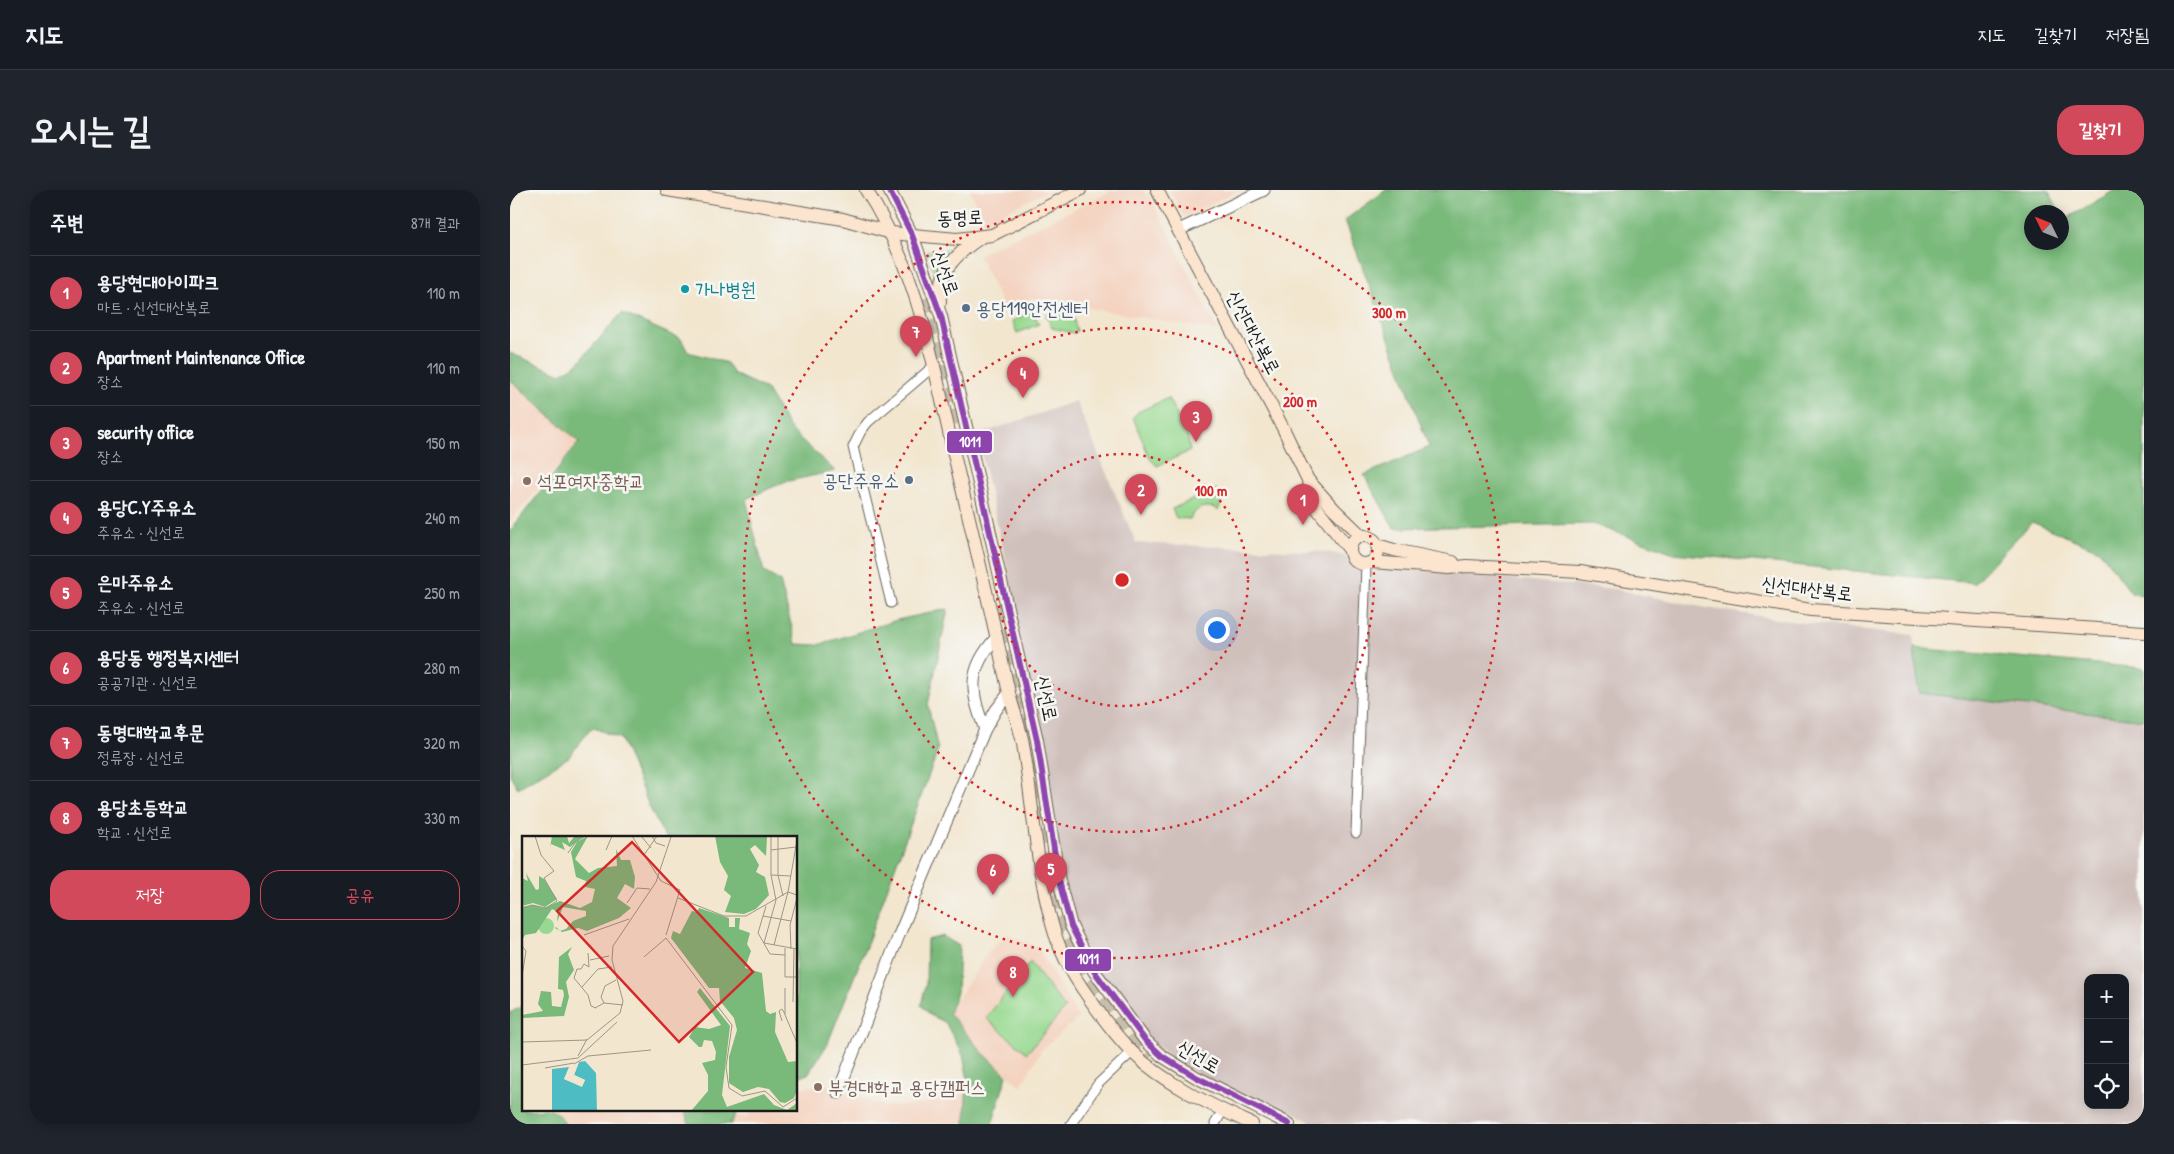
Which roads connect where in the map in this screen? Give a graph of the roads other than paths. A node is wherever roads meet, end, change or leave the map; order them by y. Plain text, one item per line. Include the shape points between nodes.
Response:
1 (668, 190) edge
2 (866, 190) edge
3 (889, 190) edge
4 (1080, 190) edge
5 (1157, 190) edge
6 (1264, 190) edge
7 (1179, 230) junction
8 (891, 233) junction
9 (912, 235) junction
10 (981, 238) junction
11 (941, 316) junction
12 (935, 365) junction
13 (1308, 480) junction
14 (1362, 536) junction
15 (1377, 545) junction
16 (1349, 549) junction
17 (1369, 563) junction
18 (1467, 566) junction
19 (891, 603) dead end
20 (2144, 632) edge
21 (997, 637) junction
22 (1009, 693) junction
23 (985, 729) junction
24 (1356, 833) dead end
25 (1132, 1052) junction
26 (1164, 1057) junction
27 (1154, 1070) junction
28 (838, 1093) dead end
29 (1223, 1110) junction
30 (1071, 1124) edge
31 (1215, 1124) edge
32 (1252, 1124) edge
33 (1289, 1124) edge

1 - 8 main road, 동명로 via 843,219
2 - 8 main road, 신선로
3 - 9 main road, 신선로
4 - 10 main road, 동명로 via 1011,227
5 - 7 main road
6 - 7 street
7 - 13 main road, 신선대산복로
8 - 9 main road, 동명로
8 - 12 main road, 신선로 via 909,274
9 - 10 main road, 동명로
9 - 11 main road, 신선로
10 - 11 main road via 948,265 942,278
11 - 26 main road, 신선로 via 1033,723 1059,881 1071,926 1094,971 1145,1040
12 - 19 street via 868,422 854,447
12 - 21 main road, 신선로
13 - 14 main road, 신선대산복로
13 - 16 main road, 신선대산복로 via 1316,507
14 - 15 main road, 신선대산복로 via 1368,536
14 - 16 main road via 1356,538
15 - 17 main road via 1378,551
15 - 18 main road, 신선대산복로
16 - 17 main road, 신선대산복로 via 1354,561
17 - 18 main road, 신선대산복로 via 1449,568
17 - 24 street
18 - 20 main road, 신선대산복로 via 1580,572 1811,610
21 - 22 main road, 신선로
21 - 23 street via 975,668 975,699
22 - 23 street
22 - 25 main road, 신선로 via 1022,742 1052,926 1077,981
23 - 28 street via 899,935
25 - 27 main road, 신선로
25 - 30 street via 1098,1084
26 - 27 main road
26 - 33 main road, 신선로 via 1220,1091
27 - 29 main road, 신선로
29 - 31 street
29 - 32 main road, 신선로

